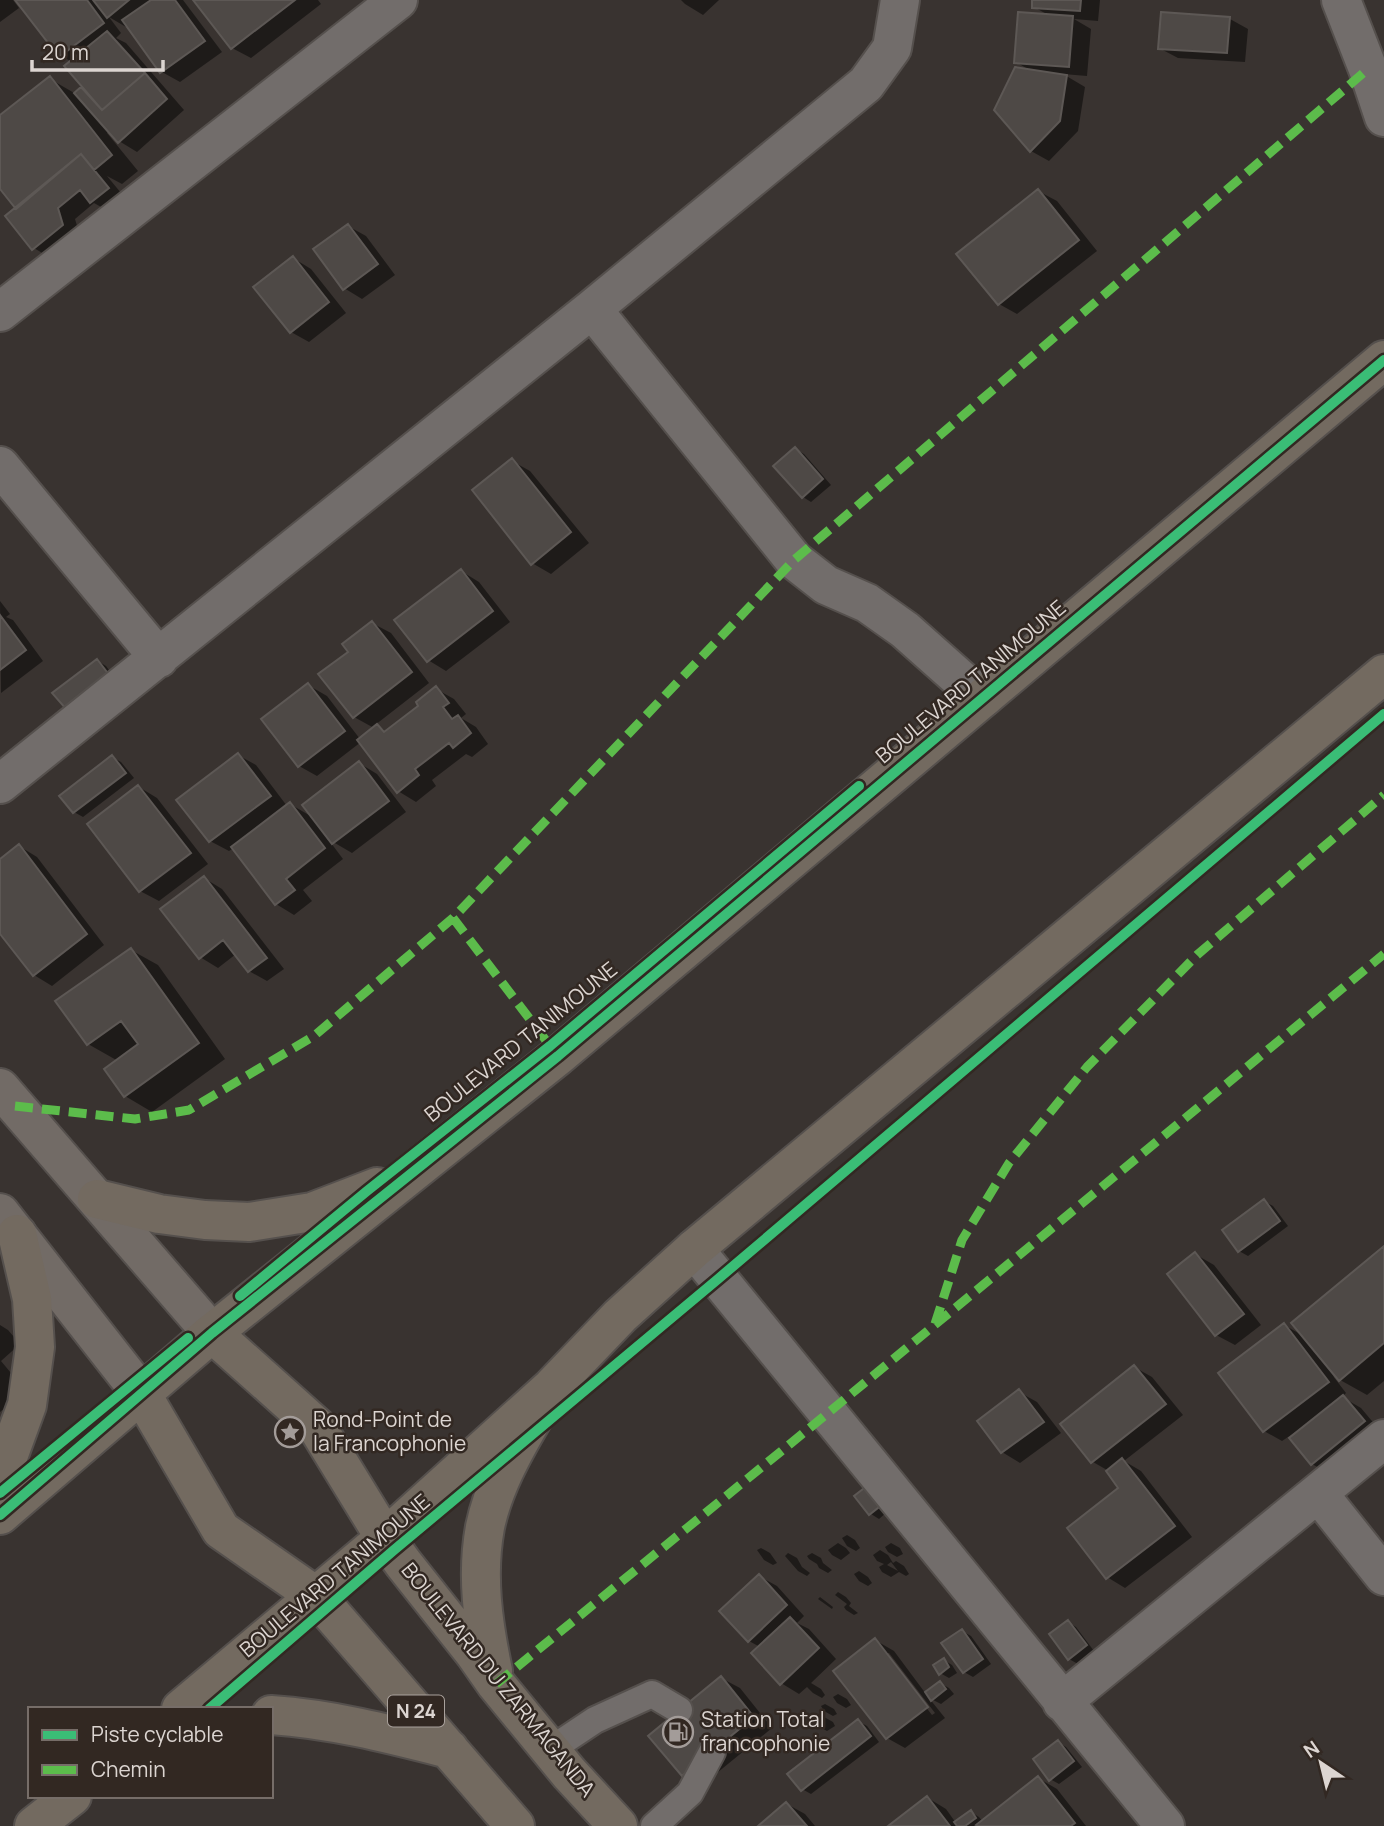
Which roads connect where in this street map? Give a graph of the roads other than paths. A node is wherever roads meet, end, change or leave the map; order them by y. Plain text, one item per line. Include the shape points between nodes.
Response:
1 (398, 0) edge
2 (900, 0) edge
3 (1341, 0) edge
4 (1384, 117) edge
5 (592, 309) junction
6 (0, 312) edge
7 (1384, 360) edge
8 (0, 466) edge
9 (159, 658) junction
10 (1384, 674) edge
11 (984, 697) junction
12 (0, 784) edge
13 (0, 1088) edge
14 (415, 1172) junction
15 (97, 1199) junction
16 (9, 1223) edge
17 (694, 1250) junction
18 (212, 1333) junction
19 (552, 1387) junction
20 (141, 1393) junction
21 (1384, 1439) edge
22 (0, 1479) edge
23 (1318, 1493) junction
24 (0, 1515) edge
25 (386, 1538) junction
26 (1384, 1576) edge
27 (316, 1596) junction
28 (496, 1684) junction
29 (1062, 1702) junction
30 (183, 1707) edge
31 (679, 1710) dead end
32 (273, 1715) edge
33 (449, 1749) junction
34 (550, 1750) junction
35 (712, 1752) dead end
36 (69, 1798) edge
37 (34, 1826) edge
38 (516, 1826) edge
39 (618, 1826) edge
40 (654, 1826) edge
41 (1165, 1826) edge

1 - 6 street
2 - 5 street via 892,48 866,84
3 - 4 street
5 - 9 street
5 - 11 street via 794,560 826,585 867,603 905,630
7 - 11 main road, BOULEVARD TANIMOUNE
8 - 9 street
9 - 12 street
10 - 17 main road, BOULEVARD TANIMOUNE
11 - 14 main road, BOULEVARD TANIMOUNE
13 - 15 main road, BOULEVARD DU ZARMAGANDA
14 - 15 main road via 312,1212 249,1222 159,1214
14 - 18 main road, BOULEVARD TANIMOUNE
15 - 18 main road, BOULEVARD DU ZARMAGANDA
16 - 20 main road, N 24
16 - 22 main road via 32,1299 36,1347 27,1405
17 - 19 main road, BOULEVARD TANIMOUNE via 620,1316
17 - 29 street
18 - 20 main road, BOULEVARD TANIMOUNE
18 - 25 main road, BOULEVARD DU ZARMAGANDA via 317,1427
19 - 25 main road, BOULEVARD TANIMOUNE
19 - 28 main road via 513,1451 485,1525 481,1598
20 - 24 main road, BOULEVARD TANIMOUNE
20 - 27 main road, N 24 via 221,1530
21 - 23 street
23 - 26 street
23 - 29 street
25 - 27 main road, BOULEVARD TANIMOUNE
25 - 28 main road, BOULEVARD DU ZARMAGANDA
27 - 30 main road, BOULEVARD TANIMOUNE
27 - 33 main road, N 24
28 - 34 main road, BOULEVARD DU ZARMAGANDA
29 - 41 street
31 - 34 lane via 652,1694 595,1720
32 - 33 main road via 369,1728
33 - 38 main road, N 24
34 - 39 main road, BOULEVARD DU ZARMAGANDA
35 - 40 lane via 690,1793
36 - 37 main road

